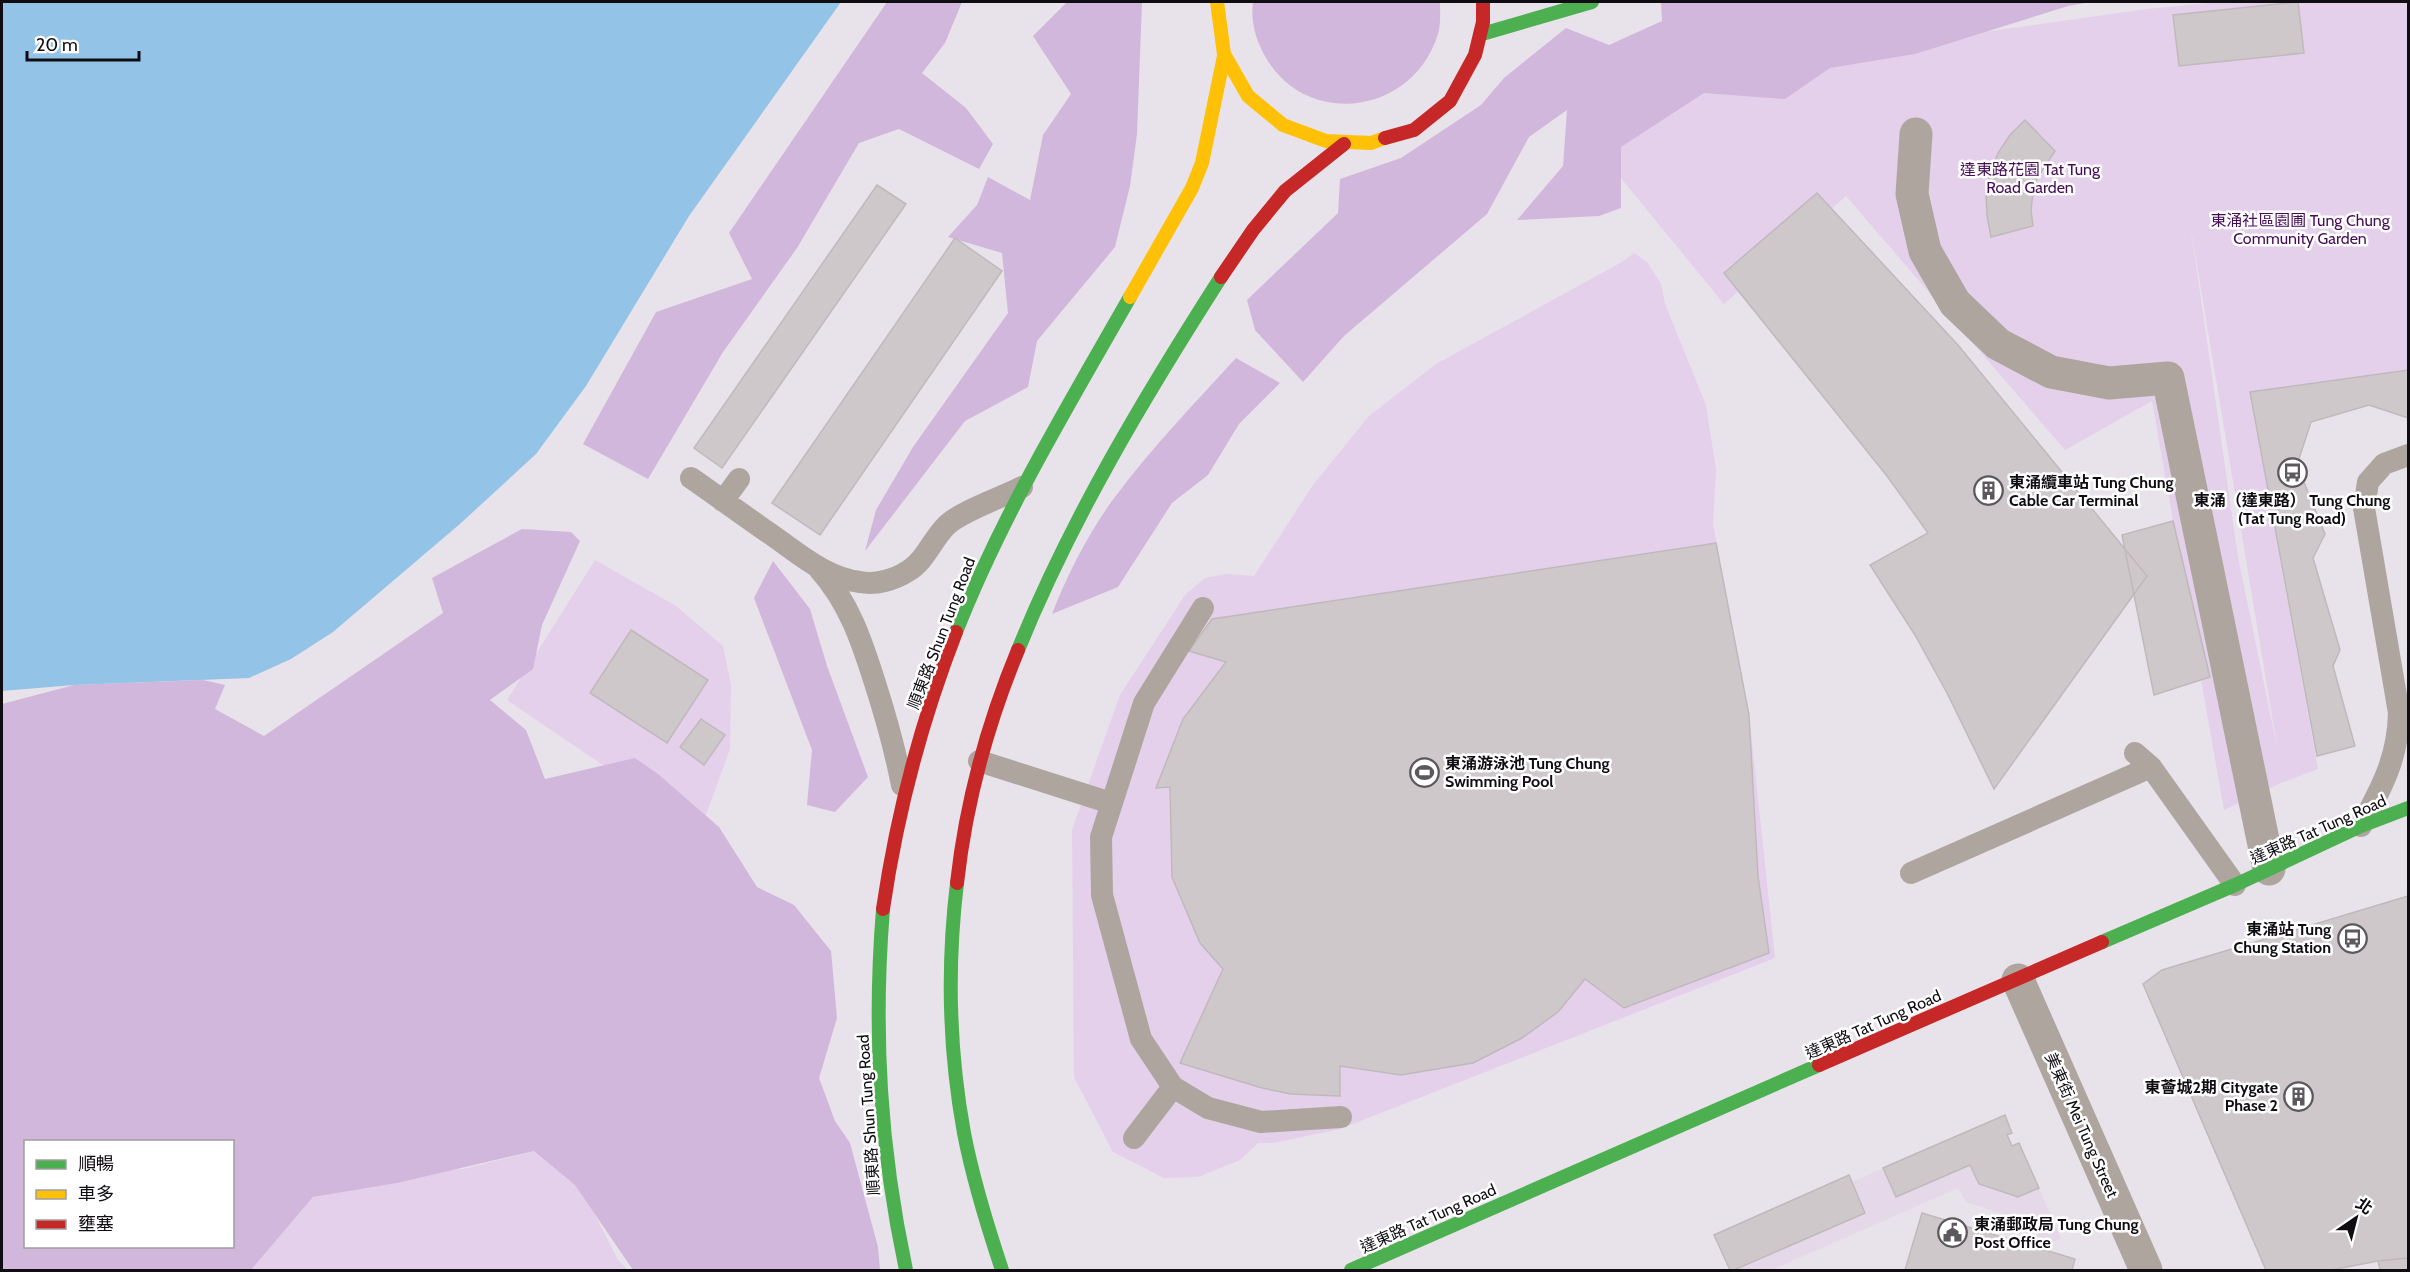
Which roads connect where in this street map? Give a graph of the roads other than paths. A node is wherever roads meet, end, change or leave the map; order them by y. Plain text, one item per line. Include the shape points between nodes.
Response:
1 (1217, 2) edge
2 (1483, 2) edge
3 (1592, 2) edge
4 (1482, 34) junction
5 (1224, 56) junction
6 (1916, 134) dead end
7 (1344, 144) junction
8 (2409, 455) edge
9 (691, 478) dead end
10 (739, 479) dead end
11 (1022, 487) junction
12 (723, 501) junction
13 (816, 566) junction
14 (1203, 608) dead end
15 (2402, 683) edge
16 (2404, 737) edge
17 (979, 761) junction
18 (903, 795) junction
19 (1107, 802) junction
20 (2409, 808) edge
21 (2361, 826) junction
22 (2269, 869) junction
23 (1911, 873) dead end
24 (2235, 885) junction
25 (2018, 980) junction
26 (1173, 1087) junction
27 (1341, 1117) dead end
28 (1134, 1138) dead end
29 (906, 1270) edge
30 (1002, 1270) edge
31 (1351, 1270) edge
32 (2146, 1270) edge

1 - 5 main road via 1216,22
2 - 4 main road
3 - 4 main road
4 - 7 main road via 1466,79 1434,115 1392,138
5 - 7 main road via 1251,101 1271,118 1302,135
5 - 11 main road, 順東路 Shun Tung Road via 1202,163 1192,188
6 - 22 street via 1912,194 1926,251 1955,303 1989,336 2051,372 2109,383 2168,378
7 - 17 main road via 1287,189 1245,239 1150,389 1049,576 1014,660
8 - 15 lane via 2384,464 2376,473 2368,483 2364,508
9 - 12 lane
10 - 12 lane
11 - 13 lane via 960,514 923,558 893,579 861,583
11 - 18 main road, 順東路 Shun Tung Road via 956,632
12 - 13 lane
13 - 18 lane via 840,595 860,636 895,745
14 - 19 lane via 1144,703
15 - 16 lane via 2399,713
16 - 21 lane
17 - 19 lane
17 - 30 main road via 957,875 951,1009 970,1160
18 - 29 main road, 順東路 Shun Tung Road via 880,952 878,1048 886,1161
19 - 26 lane via 1101,837 1102,896 1142,1039
20 - 21 main road, 達東路 Tat Tung Road
21 - 22 main road, 達東路 Tat Tung Road
22 - 24 main road, 達東路 Tat Tung Road
23 - 24 lane via 2143,760
24 - 25 main road, 達東路 Tat Tung Road
25 - 31 main road, 達東路 Tat Tung Road
25 - 32 street, 美東街 Mei Tung Street
26 - 27 lane via 1208,1108 1261,1122
26 - 28 lane

